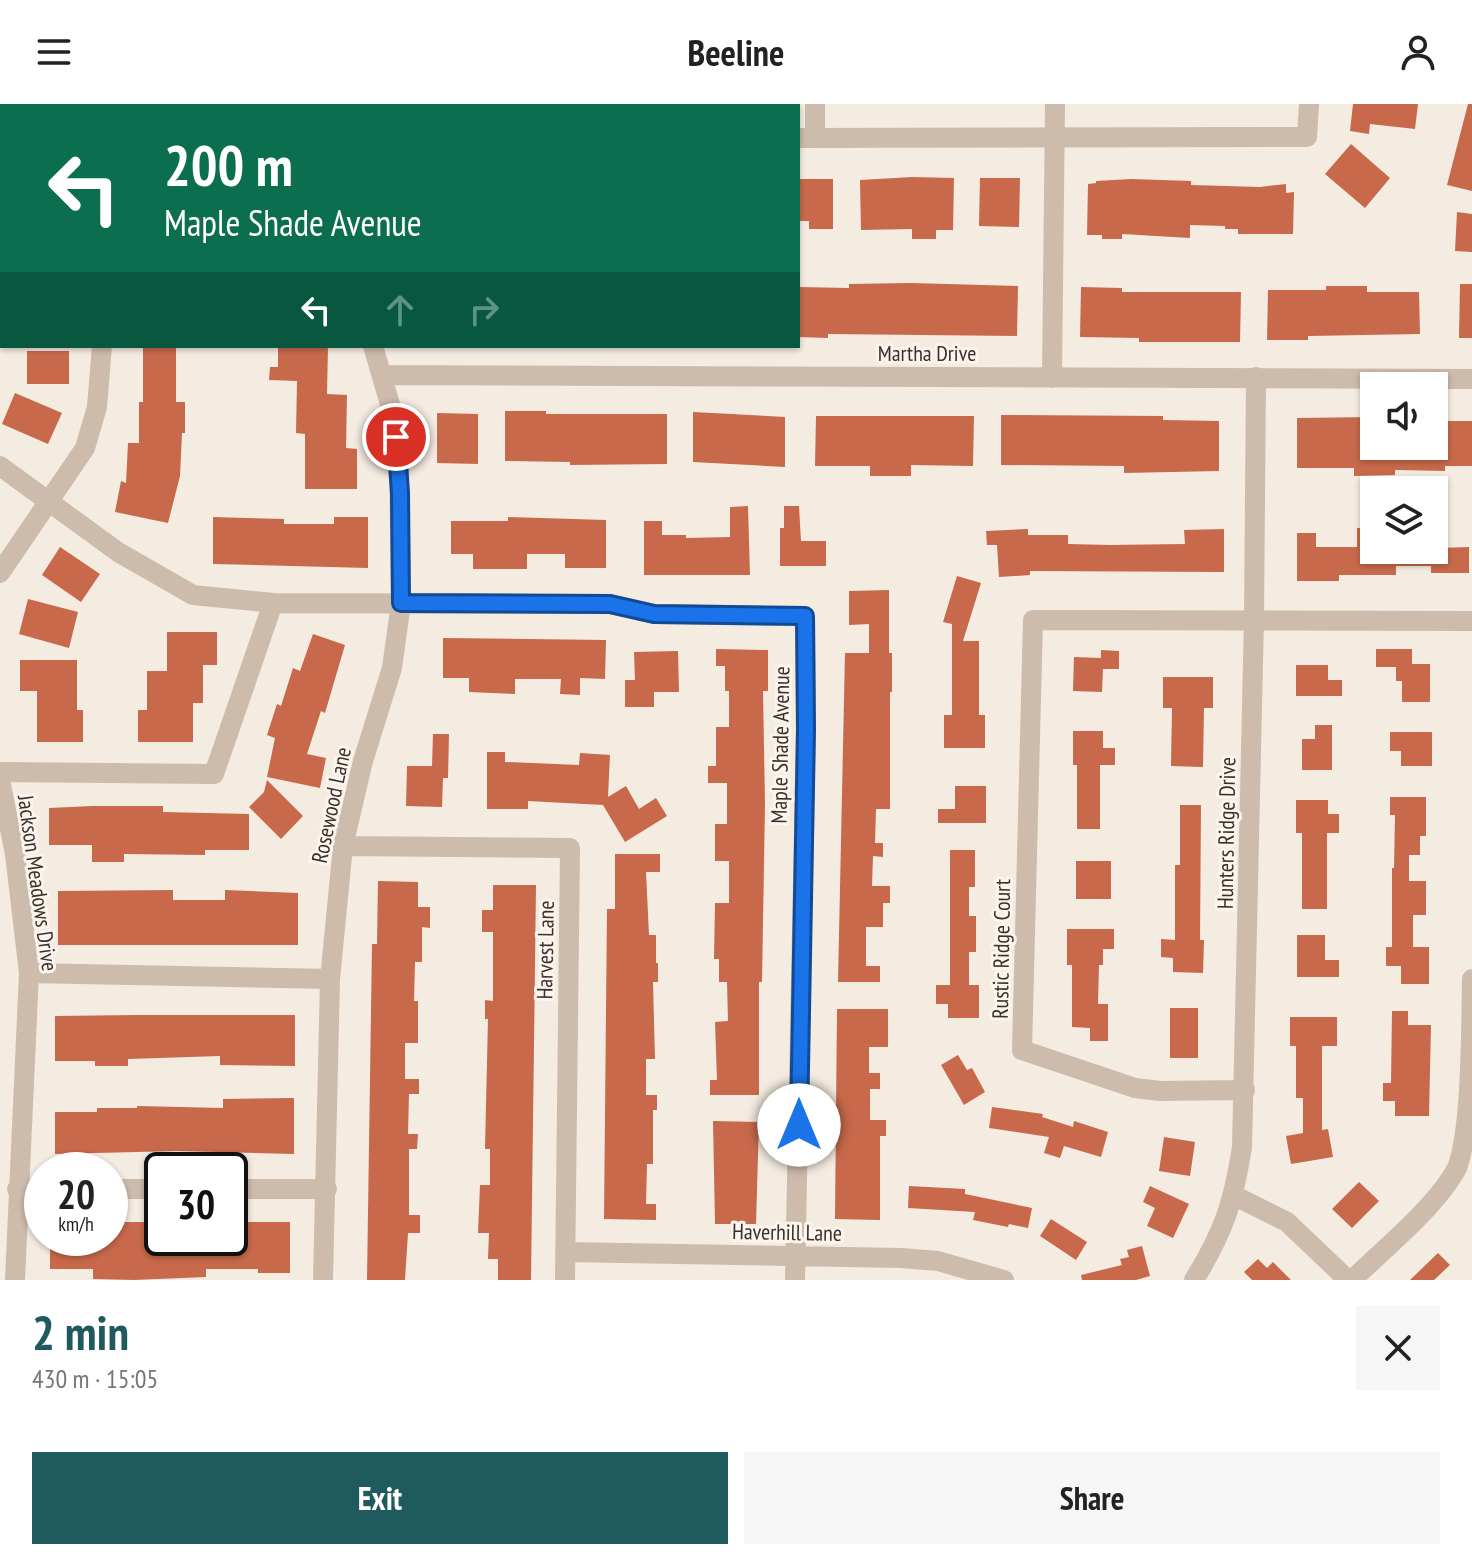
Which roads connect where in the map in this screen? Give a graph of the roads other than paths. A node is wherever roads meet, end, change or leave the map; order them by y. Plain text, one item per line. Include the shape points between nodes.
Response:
1 (815, 104) edge
2 (1055, 104) edge
3 (1309, 104) edge
4 (806, 138) edge
5 (1054, 138) junction
6 (102, 348) edge
7 (374, 348) edge
8 (383, 375) junction
9 (1256, 377) junction
10 (1052, 378) junction
11 (1472, 379) edge
12 (0, 466) edge
13 (48, 500) junction
14 (0, 573) edge
15 (273, 603) junction
16 (401, 603) junction
17 (1254, 619) junction
18 (1472, 621) edge
19 (0, 772) edge
20 (0, 780) edge
21 (343, 846) junction
22 (29, 973) junction
23 (330, 979) junction
24 (1472, 979) edge
25 (1245, 1090) junction
26 (17, 1189) junction
27 (24, 1189) edge
28 (248, 1189) edge
29 (327, 1189) junction
30 (1235, 1196) junction
31 (566, 1252) junction
32 (796, 1256) junction
33 (15, 1280) edge
34 (323, 1280) edge
35 (565, 1280) edge
36 (795, 1280) edge
37 (1004, 1280) edge
38 (1194, 1280) edge
39 (1350, 1280) edge

1 - 4 street
2 - 5 street
3 - 5 street via 1307,137
4 - 5 street
5 - 10 street
6 - 13 street via 97,407 85,448
7 - 8 street, Rosewood Lane
8 - 10 street, Martha Drive
8 - 16 street, Rosewood Lane via 394,418 400,493
9 - 10 street, Martha Drive
9 - 11 street, Martha Drive
9 - 17 street, Hunters Ridge Drive
12 - 13 street
13 - 14 street
13 - 15 street via 118,552 193,595
15 - 16 street
15 - 19 street via 214,774
16 - 21 street, Rosewood Lane via 392,668
16 - 32 street, Maple Shade Avenue via 610,604 654,614 805,616
17 - 18 street
17 - 25 street, Hunters Ridge Drive
17 - 25 street, Rustic Ridge Court via 1033,620 1022,1050 1135,1088
20 - 22 street, Jackson Meadows Drive
21 - 23 street, Rosewood Lane
21 - 31 street, Harvest Lane via 570,848
22 - 23 street
22 - 26 street, Jackson Meadows Drive
23 - 29 street, Rosewood Lane
24 - 39 street via 1466,1146 1438,1196
25 - 30 street, Hunters Ridge Drive
26 - 27 street
26 - 33 street, Jackson Meadows Drive
28 - 29 street
29 - 34 street, Rosewood Lane
30 - 38 street, Hunters Ridge Drive via 1217,1243
30 - 39 street via 1287,1222
31 - 32 street, Haverhill Lane
31 - 35 street, Harvest Lane
32 - 36 street, Maple Shade Avenue
32 - 37 street, Haverhill Lane via 925,1260

